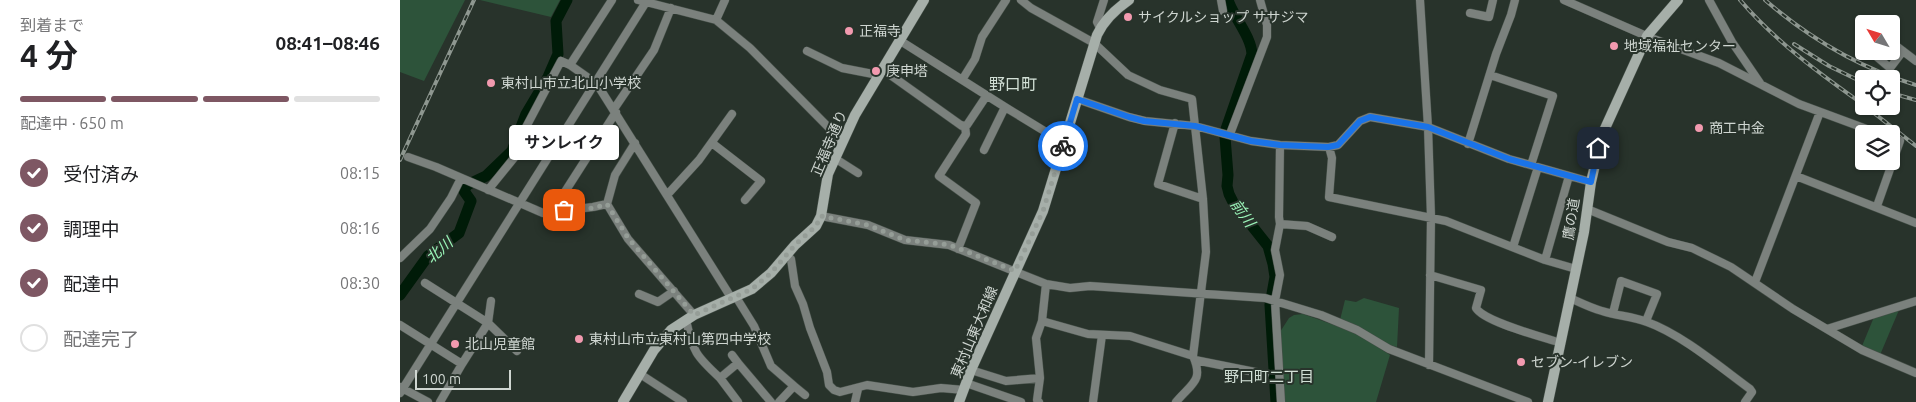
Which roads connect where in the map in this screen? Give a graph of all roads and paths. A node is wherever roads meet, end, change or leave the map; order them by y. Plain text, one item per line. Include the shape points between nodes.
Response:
1 (612, 0) edge
2 (725, 0) edge
3 (924, 0) edge
4 (1006, 0) edge
5 (1021, 0) edge
6 (1104, 0) edge
7 (1129, 0) edge
8 (1221, 0) edge
9 (1260, 0) edge
10 (1420, 0) edge
11 (1493, 0) edge
12 (1515, 0) edge
13 (1564, 0) edge
14 (1678, 0) edge
15 (1709, 0) edge
16 (642, 1) edge
17 (671, 8) junction
18 (1223, 11) dead end
19 (1470, 13) dead end
20 (716, 20) junction
21 (1100, 28) junction
22 (1647, 36) junction
23 (899, 40) junction
24 (1094, 43) junction
25 (1900, 49) edge
26 (807, 51) dead end
27 (1903, 51) junction
28 (1900, 55) edge
29 (1881, 60) edge
30 (1896, 60) edge
31 (1916, 61) edge
32 (570, 65) junction
33 (880, 72) junction
34 (1490, 75) junction
35 (962, 80) junction
36 (595, 82) junction
37 (1760, 82) junction
38 (987, 95) junction
39 (1077, 99) junction
40 (1005, 108) junction
41 (615, 110) junction
42 (1820, 112) junction
43 (732, 114) dead end
44 (1174, 124) junction
45 (1855, 125) edge
46 (964, 126) junction
47 (1195, 126) junction
48 (1428, 127) junction
49 (1227, 134) junction
50 (712, 142) junction
51 (842, 142) junction
52 (635, 143) junction
53 (1064, 143) junction
54 (1468, 144) junction
55 (1280, 145) junction
56 (1328, 147) junction
57 (984, 150) dead end
58 (408, 158) dead end
59 (836, 159) junction
60 (1534, 166) junction
61 (1890, 170) edge
62 (858, 173) dead end
63 (1569, 176) junction
64 (1796, 176) junction
65 (464, 179) junction
66 (1591, 182) junction
67 (485, 188) junction
68 (667, 195) junction
69 (1204, 199) junction
70 (745, 200) dead end
71 (518, 203) junction
72 (607, 204) junction
73 (1877, 206) junction
74 (1587, 209) junction
75 (552, 212) junction
76 (821, 216) junction
77 (1431, 217) junction
78 (1916, 222) edge
79 (1280, 224) junction
80 (1332, 237) dead end
81 (1513, 247) junction
82 (958, 249) junction
83 (786, 255) junction
84 (400, 258) edge
85 (1545, 260) junction
86 (1576, 269) junction
87 (1015, 271) junction
88 (1430, 275) junction
89 (1755, 282) junction
90 (425, 284) dead end
91 (1046, 284) junction
92 (674, 291) junction
93 (639, 294) dead end
94 (1200, 294) junction
95 (734, 298) junction
96 (1570, 298) junction
97 (1271, 300) junction
98 (491, 301) dead end
99 (1916, 301) edge
100 (457, 302) junction
101 (1613, 313) junction
102 (690, 318) junction
103 (1042, 321) junction
104 (1646, 321) junction
105 (488, 323) junction
106 (400, 325) edge
107 (1828, 329) junction
108 (1102, 335) junction
109 (431, 343) junction
110 (1561, 343) junction
111 (517, 351) dead end
112 (732, 355) dead end
113 (1194, 358) junction
114 (738, 363) junction
115 (462, 364) junction
116 (1429, 365) junction
117 (971, 370) junction
118 (1916, 373) edge
119 (640, 374) junction
120 (1265, 374) dead end
121 (720, 378) junction
122 (1040, 378) junction
123 (794, 386) junction
124 (965, 386) junction
125 (401, 389) edge
126 (858, 389) junction
127 (805, 395) dead end
128 (1095, 401) edge
129 (428, 402) edge
130 (440, 402) edge
131 (624, 402) edge
132 (683, 402) edge
133 (738, 402) edge
134 (771, 402) edge
135 (779, 402) edge
136 (855, 402) edge
137 (959, 402) edge
138 (1021, 402) edge
139 (1039, 402) edge
140 (1176, 402) edge
141 (1281, 402) edge
142 (1528, 402) edge
143 (1548, 402) edge
144 (1745, 402) edge

1 - 32 street
2 - 20 street
3 - 23 street, 正福寺通り
4 - 35 street via 982,37 975,59
5 - 24 street
6 - 21 street via 1097,22
7 - 21 street, 東村山東大和線
8 - 18 street
9 - 49 street via 1267,37
10 - 48 street
11 - 19 street via 1489,17
12 - 34 street
13 - 22 street
14 - 22 street, 鷹の道
15 - 37 street via 1732,42
16 - 17 street
16 - 36 street
17 - 20 street
17 - 41 street via 654,50
20 - 51 street via 750,48
21 - 24 street, 東村山東大和線
22 - 37 street
22 - 66 street, 鷹の道 via 1602,135
23 - 33 street, 正福寺通り
23 - 35 street
24 - 39 street, 東村山東大和線
24 - 47 street via 1128,75 1160,90 1192,99
25 - 27 street
26 - 33 street via 842,68
27 - 28 street
27 - 31 street
29 - 30 street via 1890,68
32 - 36 street
32 - 67 street via 561,61 525,129 517,153
33 - 46 street
33 - 51 street, 正福寺通り
34 - 54 street
34 - 60 street via 1553,96
35 - 38 street
36 - 41 street
36 - 71 street
37 - 42 street
38 - 40 street
38 - 46 street
39 - 44 street via 1144,121
39 - 53 street, 東村山東大和線
40 - 53 street
40 - 57 street
41 - 52 street
41 - 75 street
42 - 45 street
42 - 64 street
43 - 50 street
44 - 47 street
44 - 69 street via 1158,184
46 - 82 street via 966,134 939,176 976,204
47 - 49 street
47 - 69 street
48 - 54 street
48 - 56 street via 1366,118 1338,145
48 - 77 street
49 - 55 street
50 - 68 street
50 - 70 street via 761,181
51 - 59 street, 正福寺通り
52 - 68 street
52 - 72 street via 615,175
53 - 87 street, 東村山東大和線 via 1043,211
54 - 60 street
55 - 56 street
55 - 79 street
56 - 77 street via 1332,158 1329,197
58 - 65 street
59 - 62 street
59 - 76 street, 正福寺通り via 828,174
60 - 63 street
60 - 81 street
61 - 73 street
63 - 66 street
63 - 85 street
64 - 73 street
64 - 89 street
65 - 67 street
65 - 84 street via 430,229
66 - 74 street, 鷹の道
67 - 71 street
68 - 95 street
69 - 94 street via 1206,252
71 - 75 street via 543,213
71 - 100 street
72 - 75 street
72 - 92 street via 628,238
73 - 78 street
74 - 86 street, 鷹の道
74 - 89 street via 1668,242 1692,248
76 - 82 street via 868,225 905,240 950,245
76 - 83 street, 正福寺通り via 816,226
77 - 81 street
77 - 88 street
79 - 80 street via 1308,226
79 - 97 street via 1275,250 1280,275
81 - 85 street
82 - 87 street
83 - 95 street, 正福寺通り via 752,289
83 - 126 street via 790,258 795,286 827,372 829,386 840,392
85 - 86 street
86 - 96 street, 鷹の道
87 - 91 street
87 - 117 street, 東村山東大和線
88 - 110 street via 1481,290 1476,308 1491,320
88 - 116 street
89 - 107 street
90 - 100 street
91 - 94 street
91 - 103 street
92 - 93 street via 658,302
92 - 102 street
94 - 97 street
94 - 113 street
95 - 102 street, 正福寺通り
95 - 123 street via 754,326 771,366
96 - 101 street
96 - 110 street, 鷹の道
97 - 116 street via 1357,330 1389,349
97 - 141 street
98 - 105 street
99 - 107 street
100 - 105 street
100 - 109 street
101 - 104 street
101 - 104 street via 1621,281 1657,294
102 - 119 street, 正福寺通り via 671,330
102 - 121 street via 695,354
103 - 108 street
103 - 122 street via 1036,338
104 - 144 street via 1707,357 1750,389 1752,392
105 - 111 street
105 - 115 street
106 - 109 street
107 - 118 street via 1862,350
108 - 113 street via 1130,336
108 - 128 street
109 - 115 street
109 - 125 street
110 - 143 street, 鷹の道
112 - 114 street
113 - 120 street
113 - 140 street via 1199,368 1198,376
114 - 121 street
114 - 134 street
115 - 130 street
116 - 142 street
117 - 122 street via 1006,381
117 - 124 street, 東村山東大和線
119 - 131 street, 正福寺通り
119 - 132 street
121 - 133 street
122 - 139 street
123 - 127 street
123 - 135 street
124 - 126 street via 913,392 867,385
124 - 137 street, 東村山東大和線
124 - 138 street
125 - 129 street
126 - 136 street

